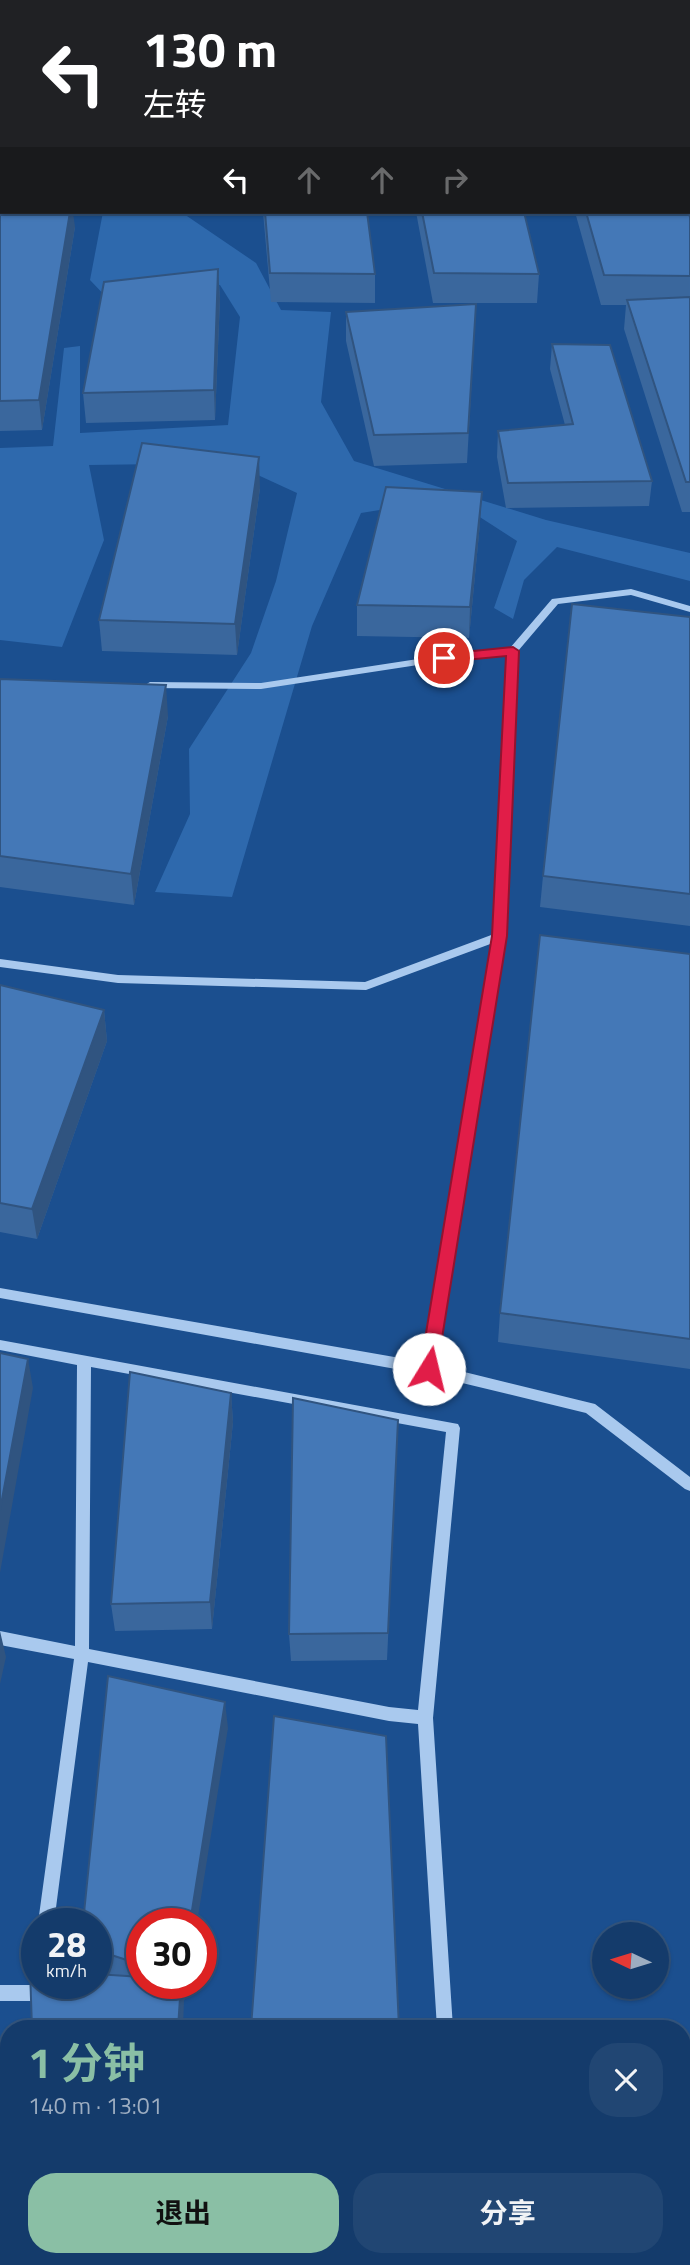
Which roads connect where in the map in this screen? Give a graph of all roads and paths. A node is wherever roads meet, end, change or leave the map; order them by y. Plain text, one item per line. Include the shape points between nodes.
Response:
1 (690, 609) edge
2 (513, 651) junction
3 (139, 685) edge
4 (500, 936) junction
5 (0, 962) edge
6 (0, 1293) edge
7 (0, 1345) edge
8 (84, 1360) junction
9 (429, 1369) junction
10 (690, 1485) edge
11 (0, 1638) edge
12 (82, 1654) junction
13 (425, 1718) junction
14 (48, 1908) edge
15 (0, 1993) edge
16 (21, 1994) edge
17 (444, 2020) edge

1 - 2 street via 631,592 555,601
2 - 3 street via 261,686
2 - 4 street
4 - 5 street via 366,986 118,979
4 - 9 street
6 - 9 street
7 - 8 street
8 - 12 street
8 - 13 street via 453,1428
9 - 10 street via 590,1408
11 - 12 street
12 - 13 street
12 - 14 street
13 - 17 street
15 - 16 street

